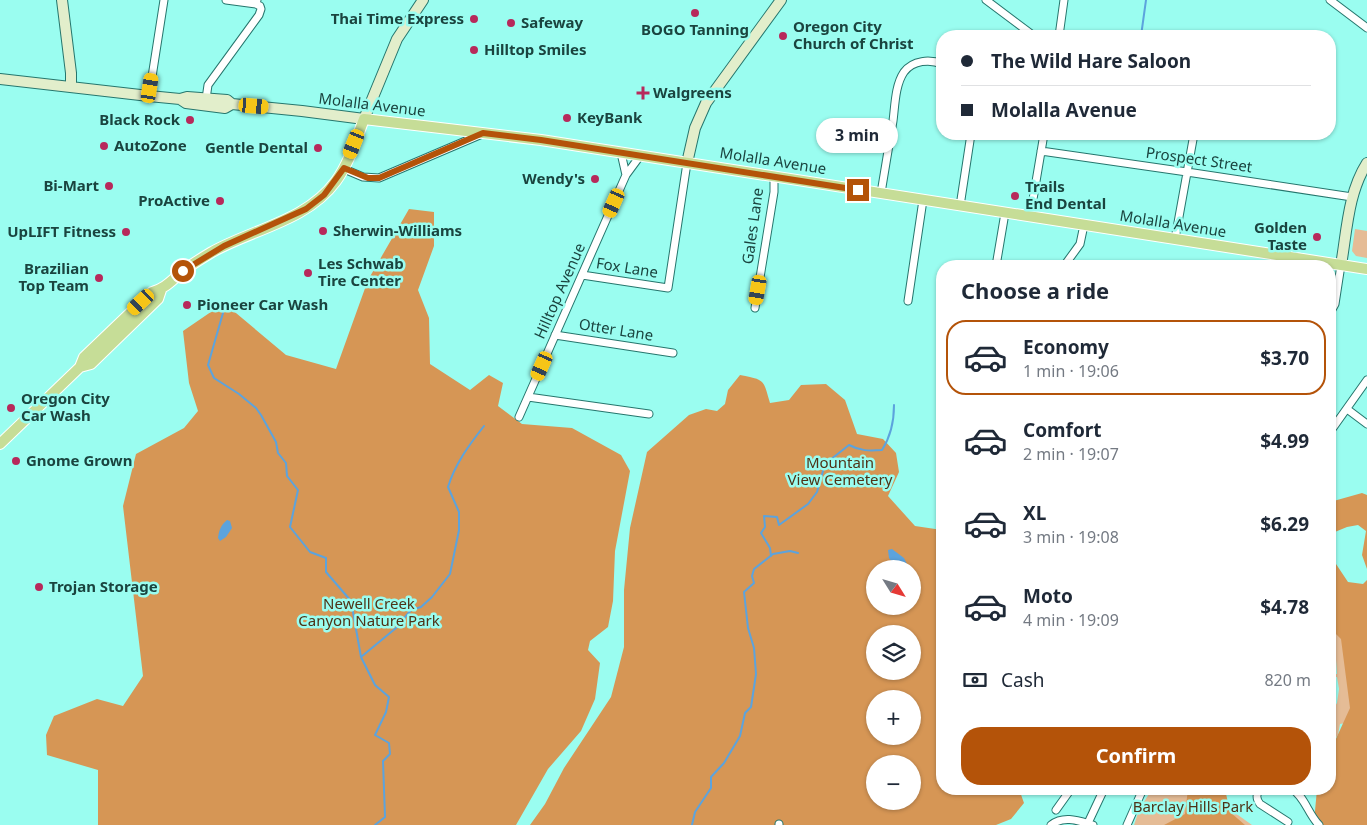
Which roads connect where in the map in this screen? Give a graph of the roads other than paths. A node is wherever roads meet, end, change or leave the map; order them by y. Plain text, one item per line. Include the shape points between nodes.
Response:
1 (62, 0) edge
2 (164, 0) edge
3 (226, 0) edge
4 (423, 0) edge
5 (781, 0) edge
6 (986, 0) edge
7 (1064, 0) edge
8 (1330, 0) edge
9 (256, 2) edge
10 (1367, 28) edge
11 (1026, 30) edge
12 (1060, 30) edge
13 (936, 63) edge
14 (0, 79) edge
15 (72, 87) junction
16 (149, 96) junction
17 (206, 98) junction
18 (180, 99) junction
19 (232, 104) junction
20 (364, 119) junction
21 (483, 133) junction
22 (970, 140) edge
23 (1043, 140) edge
24 (1193, 140) edge
25 (1041, 152) junction
26 (621, 153) junction
27 (640, 156) junction
28 (687, 163) junction
29 (1367, 163) edge
30 (344, 168) junction
31 (1187, 172) junction
32 (626, 175) junction
33 (774, 177) junction
34 (881, 193) junction
35 (1352, 197) junction
36 (923, 200) junction
37 (960, 206) junction
38 (1005, 213) junction
39 (1030, 216) junction
40 (1084, 225) junction
41 (1175, 239) junction
42 (997, 260) edge
43 (1068, 260) edge
44 (1309, 260) edge
45 (1336, 264) edge
46 (1341, 265) junction
47 (1367, 269) edge
48 (582, 275) junction
49 (161, 290) junction
50 (1336, 298) edge
51 (908, 301) dead end
52 (754, 308) dead end
53 (130, 312) junction
54 (555, 334) junction
55 (104, 351) junction
56 (673, 353) dead end
57 (80, 367) junction
58 (1367, 380) edge
59 (528, 397) junction
60 (1346, 409) junction
61 (649, 414) dead end
62 (519, 417) dead end
63 (1336, 423) edge
64 (1367, 424) edge
65 (0, 444) edge
66 (1067, 795) edge
67 (1102, 795) edge
68 (1140, 795) edge
69 (1257, 795) edge
70 (1298, 795) edge
71 (1056, 810) dead end
72 (1288, 822) dead end
73 (1053, 823) edge
74 (1090, 824) edge
75 (1127, 825) edge
76 (1319, 825) edge

1 - 15 main road
2 - 16 street
3 - 9 street
4 - 20 main road via 397,39
5 - 28 main road via 706,103 693,134
6 - 11 street
7 - 12 street
8 - 10 street
9 - 17 street via 261,9 259,15 208,85
13 - 34 street via 918,62 901,78
14 - 15 main road, Molalla Avenue
15 - 16 main road, Molalla Avenue
16 - 18 main road, Molalla Avenue
17 - 18 main road, Molalla Avenue
17 - 19 main road, Molalla Avenue via 227,100
18 - 19 main road, Molalla Avenue via 186,103 225,108
19 - 20 main road, Molalla Avenue
20 - 21 main road, Molalla Avenue
20 - 30 main road
21 - 26 main road, Molalla Avenue
21 - 30 street via 376,179
22 - 37 street
23 - 25 street
24 - 31 street
25 - 31 street, Prospect Street
25 - 39 street
26 - 27 main road, Molalla Avenue
26 - 32 street
27 - 28 main road, Molalla Avenue
27 - 32 street, Hilltop Avenue
28 - 33 main road, Molalla Avenue
28 - 48 street, Fox Lane via 668,288
29 - 35 main road
30 - 49 main road via 333,185 313,204 212,252
31 - 35 street, Prospect Street
31 - 41 street
32 - 48 street, Hilltop Avenue
33 - 34 main road, Molalla Avenue
33 - 52 street, Gales Lane
34 - 36 main road, Molalla Avenue
35 - 46 main road
36 - 37 main road, Molalla Avenue
36 - 51 street
37 - 38 main road, Molalla Avenue
38 - 39 main road, Molalla Avenue
38 - 42 street
39 - 40 main road, Molalla Avenue
40 - 41 main road, Molalla Avenue
40 - 43 street via 1080,244
41 - 44 main road, Molalla Avenue
45 - 46 main road, Molalla Avenue
46 - 47 main road, Molalla Avenue
46 - 50 street
48 - 54 street, Hilltop Avenue
49 - 53 main road via 152,292
49 - 55 main road via 158,299
53 - 55 main road via 122,326 105,343
53 - 57 main road via 84,357
54 - 56 street, Otter Lane
54 - 59 street, Hilltop Avenue
55 - 57 main road via 91,364
57 - 65 main road
58 - 60 street
59 - 61 street
59 - 62 street, Hilltop Avenue
60 - 63 street
60 - 64 street
66 - 71 street
67 - 74 street
68 - 75 street
69 - 72 street via 1260,804
70 - 76 street
73 - 74 street via 1073,819

